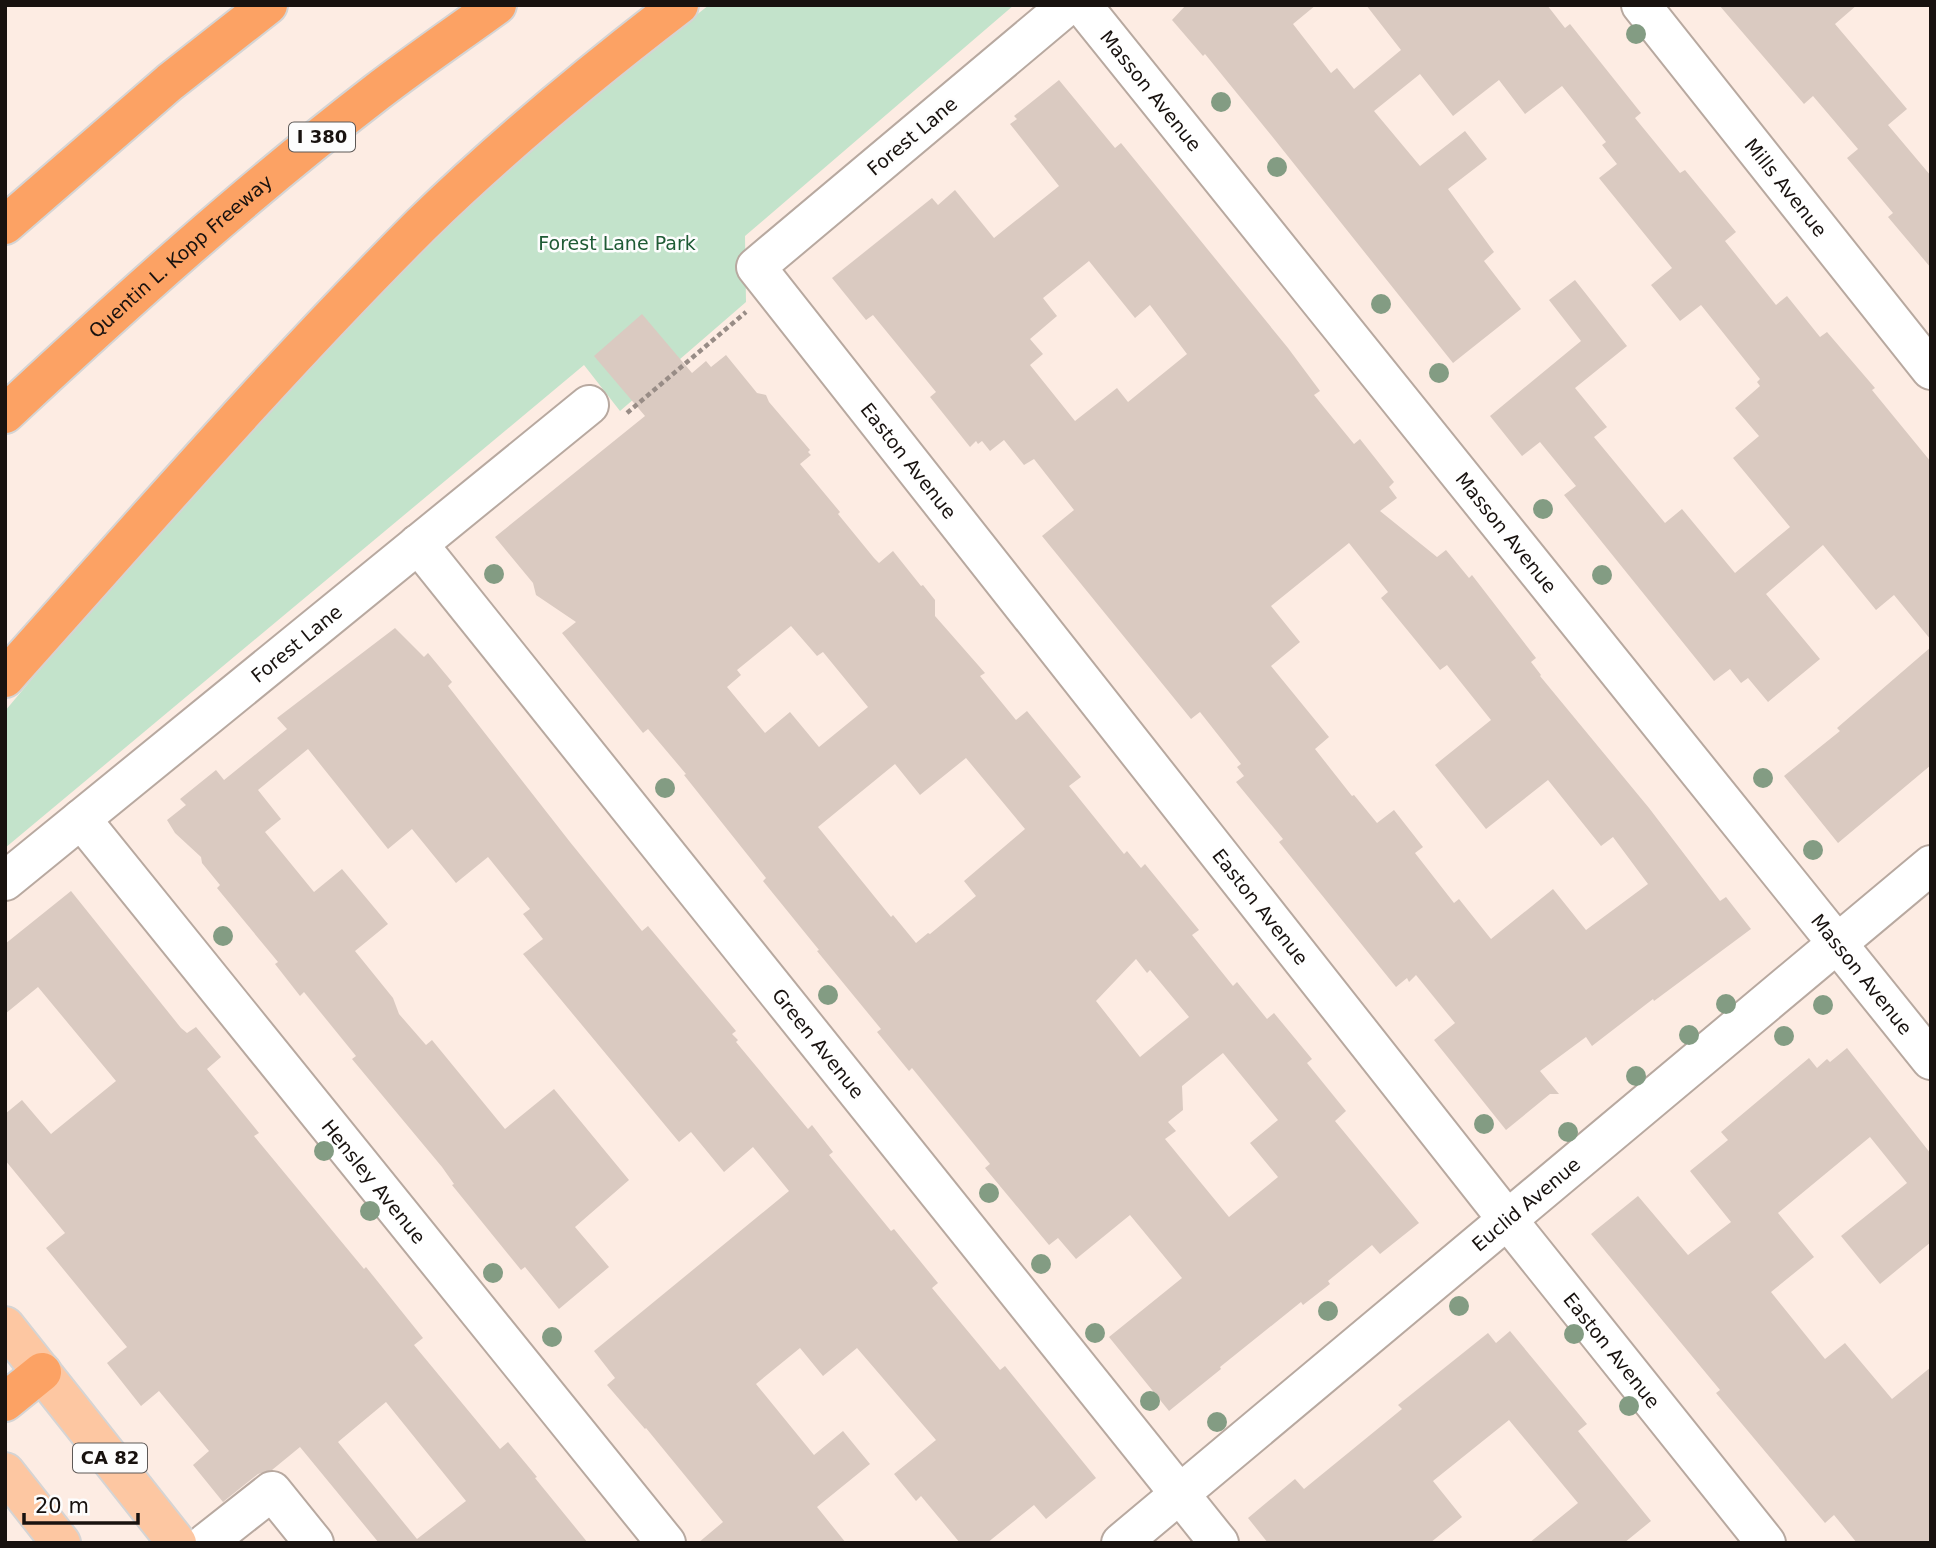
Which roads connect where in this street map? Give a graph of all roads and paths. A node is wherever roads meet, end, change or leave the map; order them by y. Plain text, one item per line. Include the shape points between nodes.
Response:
1 (268, 5) edge
2 (497, 5) edge
3 (679, 5) edge
4 (1068, 5) edge
5 (1083, 5) edge
6 (1641, 5) edge
7 (5, 225) edge
8 (765, 278) junction
9 (1931, 370) edge
10 (589, 405) joint
11 (5, 414) edge
12 (418, 544) junction
13 (5, 678) edge
14 (80, 819) junction
15 (1931, 865) edge
16 (5, 881) edge
17 (1838, 943) junction
18 (1931, 1060) edge
19 (1506, 1218) junction
20 (5, 1326) edge
21 (42, 1372) junction
22 (5, 1402) edge
23 (5, 1472) edge
24 (1180, 1493) junction
25 (61, 1543) edge
26 (177, 1543) edge
27 (206, 1543) edge
28 (314, 1543) edge
29 (666, 1543) edge
30 (1121, 1543) edge
31 (1219, 1543) edge
32 (1766, 1543) edge

1 - 7 highway via 170,82
2 - 11 highway, Quentin L. Kopp Freeway / I 380 via 378,91 248,196
3 - 13 highway via 515,138 423,224 257,395
4 - 8 street, Forest Lane
5 - 17 street, Masson Avenue
6 - 9 street, Mills Avenue
8 - 10 path via 611,426
8 - 19 street, Easton Avenue
10 - 12 street, Forest Lane
12 - 14 street, Forest Lane
12 - 24 street, Green Avenue
14 - 16 street, Forest Lane
14 - 29 street, Hensley Avenue
15 - 17 street, Euclid Avenue
17 - 18 street, Masson Avenue
17 - 19 street, Euclid Avenue
19 - 24 street, Euclid Avenue
19 - 32 street, Easton Avenue
20 - 21 main road, CA 82
21 - 22 highway
21 - 26 main road, CA 82
23 - 25 main road
24 - 30 street, Euclid Avenue
24 - 31 street, Green Avenue
27 - 28 street via 272,1491

